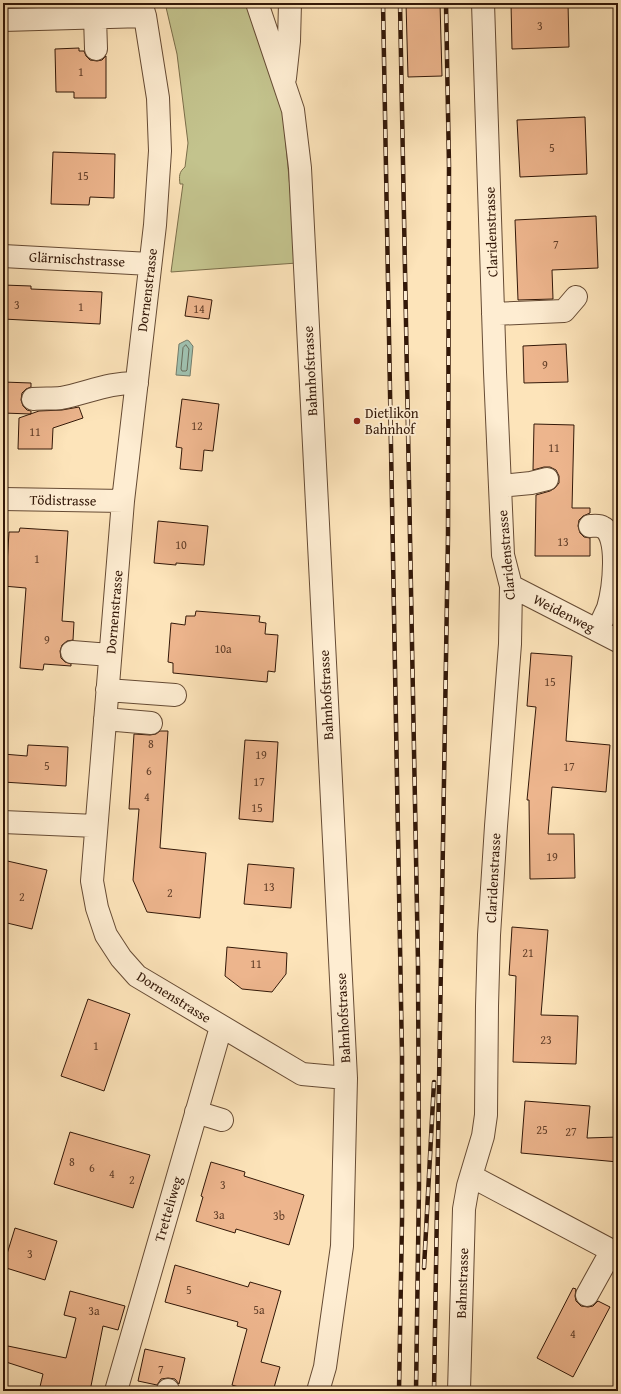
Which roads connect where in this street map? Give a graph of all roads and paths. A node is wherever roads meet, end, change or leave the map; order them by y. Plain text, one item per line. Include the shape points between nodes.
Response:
1 (257, 3) edge
2 (290, 3) edge
3 (483, 3) edge
4 (143, 10) edge
5 (95, 17) junction
6 (3, 20) edge
7 (96, 49) dead end
8 (285, 85) junction
9 (3, 256) edge
10 (150, 264) junction
11 (576, 297) dead end
12 (493, 314) junction
13 (137, 383) junction
14 (33, 398) dead end
15 (547, 480) dead end
16 (500, 486) junction
17 (3, 499) edge
18 (123, 501) junction
19 (590, 526) dead end
20 (511, 586) junction
21 (597, 630) junction
22 (618, 641) edge
23 (72, 652) dead end
24 (110, 655) junction
25 (107, 690) junction
26 (175, 695) dead end
27 (105, 719) junction
28 (151, 723) dead end
29 (3, 822) edge
30 (96, 826) junction
31 (221, 1027) junction
32 (346, 1078) junction
33 (196, 1112) junction
34 (222, 1120) dead end
35 (470, 1176) junction
36 (615, 1252) edge
37 (587, 1295) dead end
38 (116, 1391) edge
39 (318, 1391) edge
40 (459, 1391) edge

1 - 8 street, Bahnhofstrasse
2 - 8 street
3 - 12 street, Claridenstrasse
4 - 5 street
4 - 10 street, Dornenstrasse via 158,98 160,151
5 - 6 street
5 - 7 street
8 - 32 street, Bahnhofstrasse via 293,110 300,168
9 - 10 street, Glärnischstrasse
10 - 13 street, Dornenstrasse
11 - 12 street via 564,311
12 - 16 street, Claridenstrasse
13 - 14 street via 124,382 60,398
13 - 18 street, Dornenstrasse
15 - 16 street
16 - 20 street, Claridenstrasse via 503,554
17 - 18 street, Tödistrasse
18 - 24 street, Dornenstrasse
19 - 21 street via 602,526 609,531 615,544 616,572 608,608
20 - 21 street, Weidenweg
20 - 35 street, Claridenstrasse via 510,644 490,936 486,1115 483,1136
21 - 22 street, Weidenweg
23 - 24 street
24 - 25 street, Dornenstrasse
25 - 26 street
25 - 27 street, Dornenstrasse
27 - 28 street
27 - 30 street, Dornenstrasse
29 - 30 street
30 - 31 street, Dornenstrasse via 92,881 106,935 137,976
31 - 32 street, Dornenstrasse via 302,1074
31 - 33 street, Tretteliweg
32 - 39 street, Bahnhofstrasse via 342,1246 325,1367
33 - 34 street
33 - 38 street, Tretteliweg
35 - 36 street
35 - 40 street, Bahnstrasse via 464,1209
36 - 37 street

